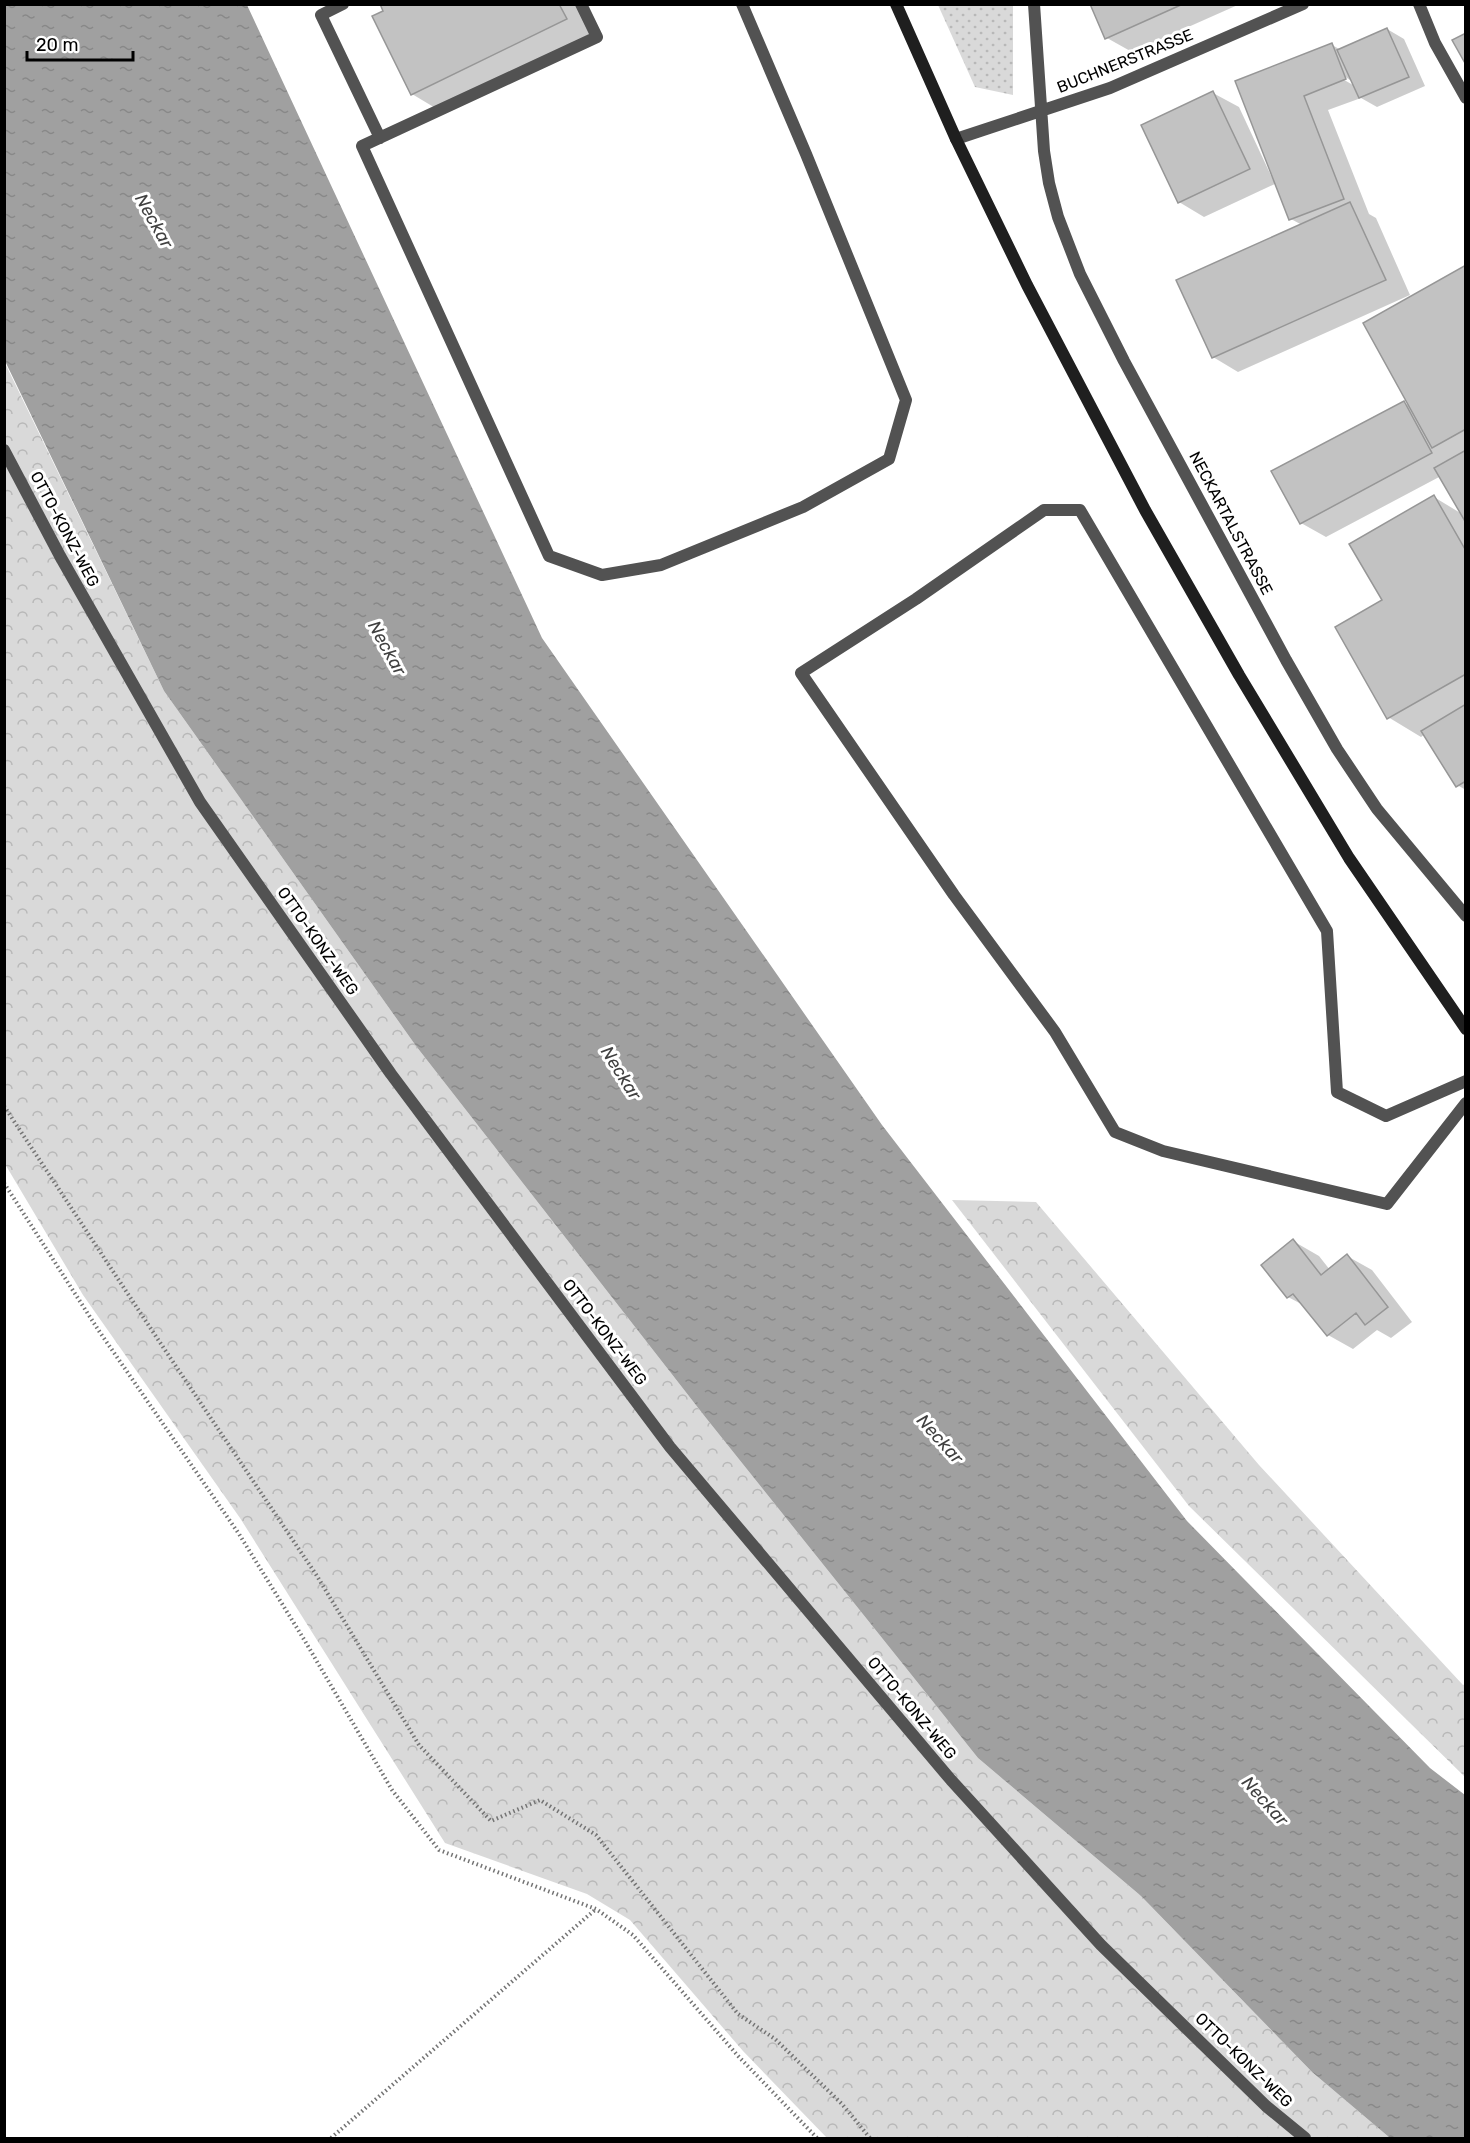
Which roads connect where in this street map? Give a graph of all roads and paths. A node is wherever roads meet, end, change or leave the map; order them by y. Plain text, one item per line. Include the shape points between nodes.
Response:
1 (343, 4) edge
2 (581, 4) edge
3 (741, 4) edge
4 (896, 4) edge
5 (1034, 4) edge
6 (1303, 4) edge
7 (1419, 4) edge
8 (1466, 98) edge
9 (1042, 111) junction
10 (380, 138) junction
11 (956, 139) junction
12 (4, 450) edge
13 (1466, 916) edge
14 (1466, 1029) edge
15 (1466, 1081) edge
16 (1466, 1103) edge
17 (4, 1106) edge
18 (4, 1183) edge
19 (596, 1909) junction
20 (331, 2139) edge
21 (817, 2139) edge
22 (870, 2139) edge
23 (1305, 2139) edge

1 - 10 street via 321,15
2 - 10 street via 597,37
3 - 10 street via 906,400 889,459 803,507 661,565 602,575 549,556 362,146
4 - 11 main road
5 - 9 street, NECKARTALSTRASSE
6 - 9 street, BUCHNERSTRASSE via 1110,88
7 - 8 street via 1435,43
9 - 11 street, BUCHNERSTRASSE
9 - 13 street, NECKARTALSTRASSE via 1044,151 1058,218 1080,274 1124,361 1337,749 1377,809
11 - 14 main road via 1134,489 1239,675 1349,858
12 - 23 street, OTTO-KONZ-WEG via 200,802 391,1074 670,1447 951,1780 1101,1945
15 - 16 street via 1386,1116 1337,1092 1328,932 1080,510 1044,510 801,673 954,895 1055,1032 1114,1132 1163,1151 1387,1204
17 - 22 path via 317,1576 419,1745 491,1821 540,1800 596,1836 738,2014 775,2039 842,2104
18 - 19 path via 99,1331 239,1534 392,1790 439,1850
19 - 20 path
19 - 21 path via 633,1935

